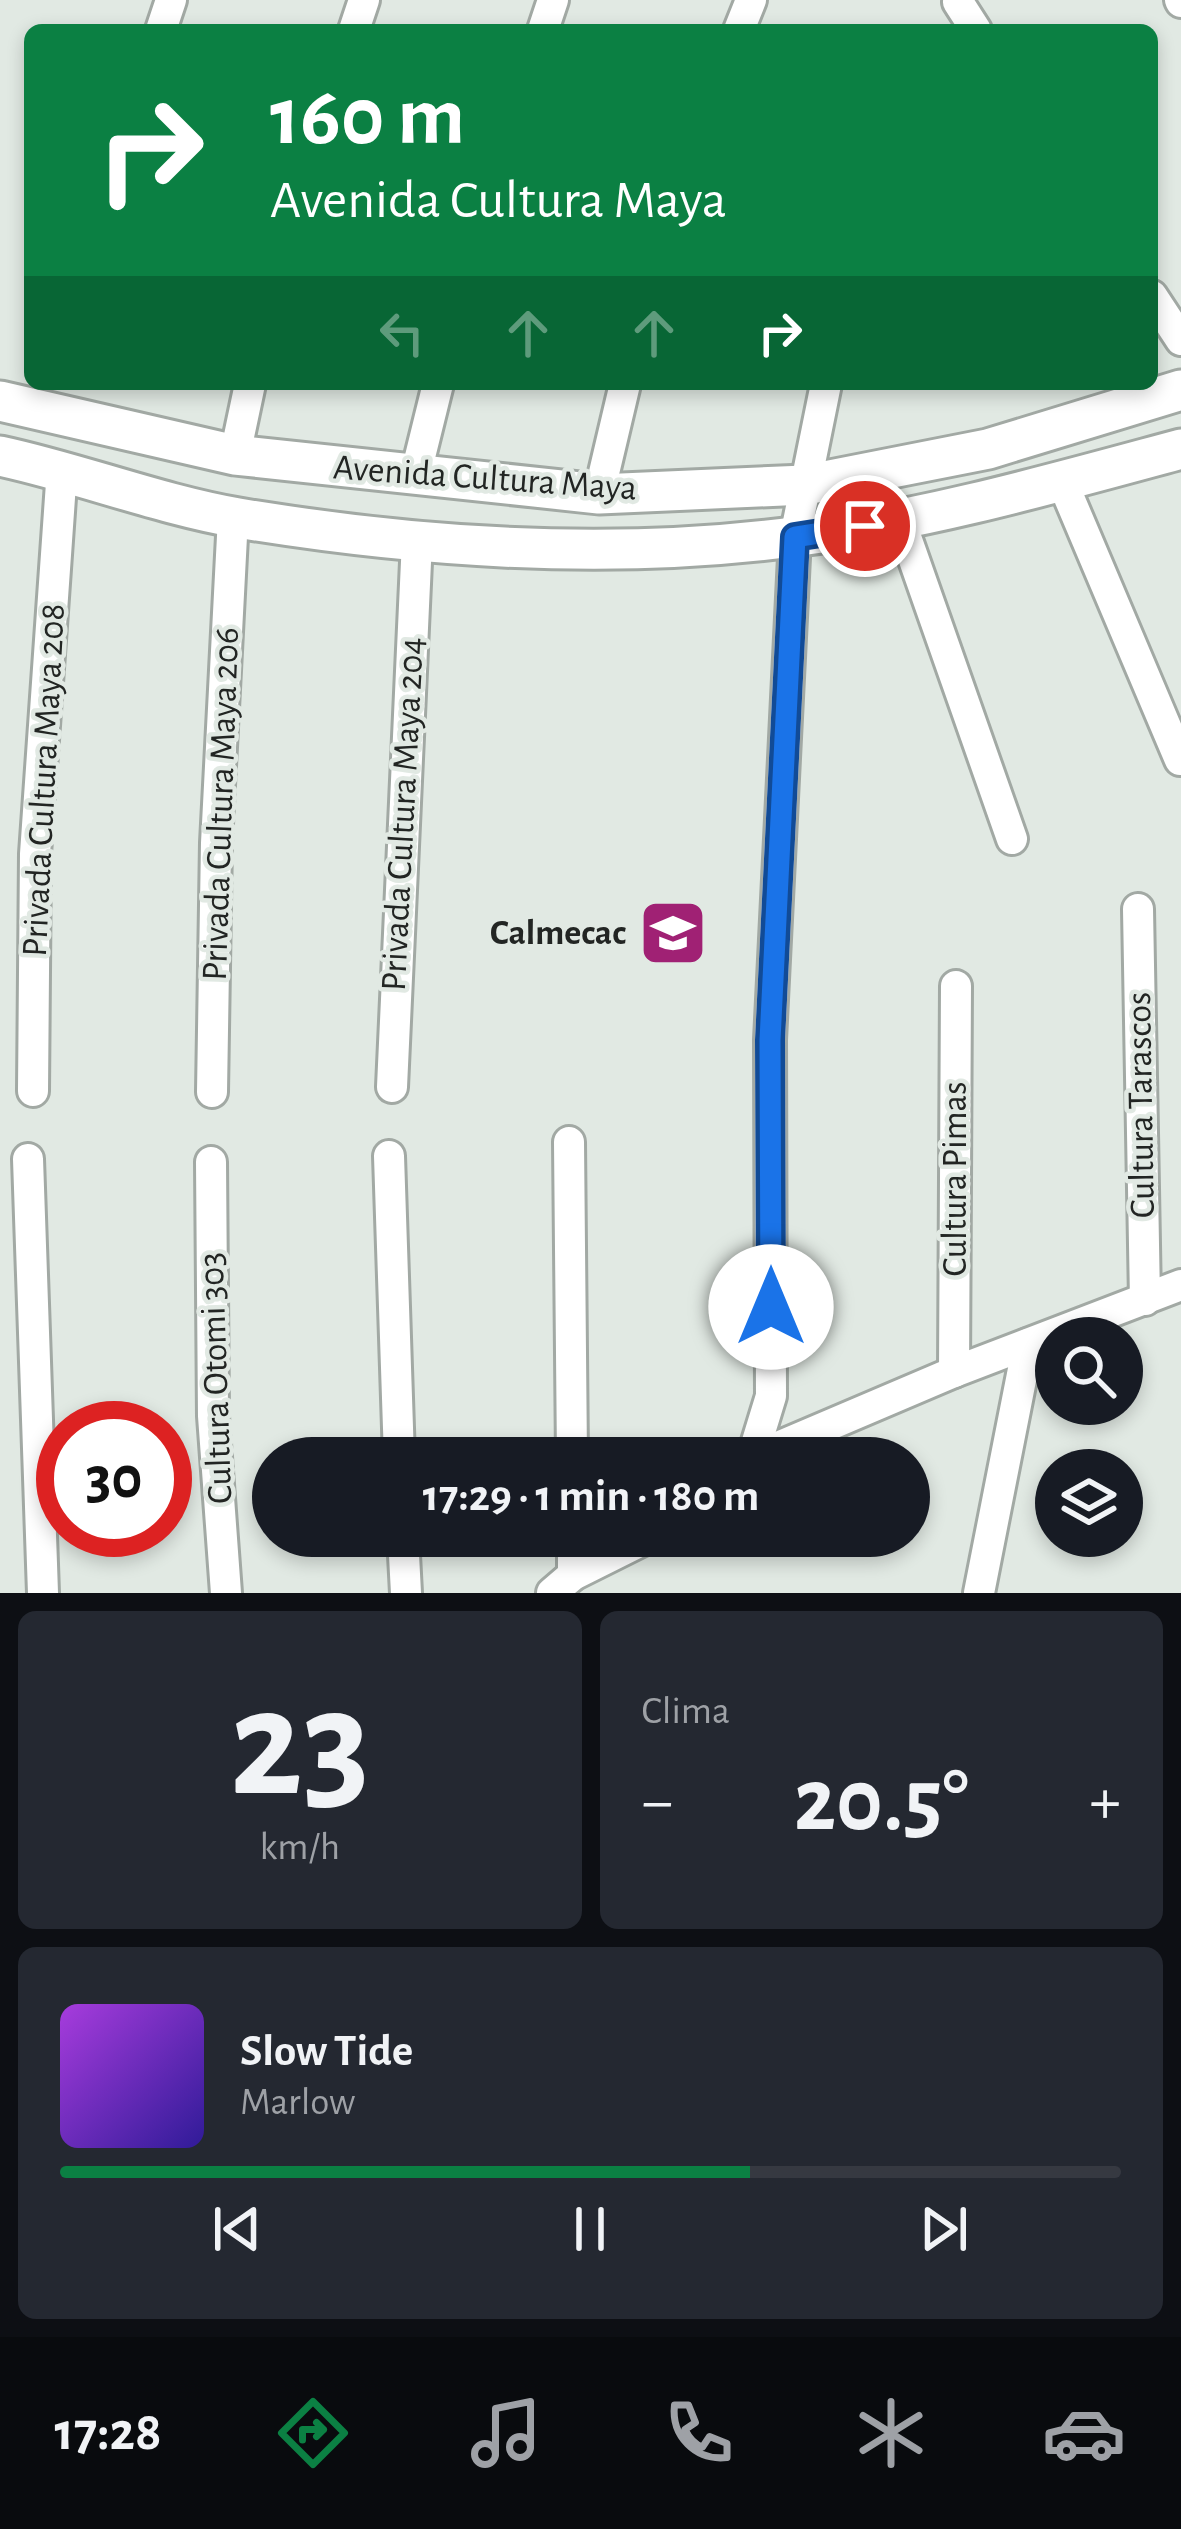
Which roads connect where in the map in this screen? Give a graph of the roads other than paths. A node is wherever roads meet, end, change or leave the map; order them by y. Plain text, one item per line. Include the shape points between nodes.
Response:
1 (1158, 305) edge
2 (1181, 340) edge
3 (249, 390) edge
4 (437, 390) edge
5 (624, 390) edge
6 (825, 390) edge
7 (1181, 390) edge
8 (59, 398) edge
9 (0, 401) edge
10 (1181, 449) edge
11 (235, 455) junction
12 (0, 456) edge
13 (62, 469) junction
14 (415, 477) junction
15 (1062, 481) junction
16 (805, 484) junction
17 (598, 494) junction
18 (233, 517) junction
19 (900, 520) junction
20 (795, 537) junction
21 (417, 540) junction
22 (1180, 760) edge
23 (1012, 839) dead end
24 (1138, 909) dead end
25 (956, 986) dead end
26 (392, 1087) dead end
27 (33, 1091) dead end
28 (212, 1091) dead end
29 (569, 1142) dead end
30 (389, 1156) dead end
31 (28, 1160) dead end
32 (211, 1162) dead end
33 (1181, 1285) edge
34 (1145, 1300) junction
35 (1028, 1344) junction
36 (955, 1372) junction
37 (398, 1437) edge
38 (572, 1437) edge
39 (758, 1437) edge
40 (802, 1437) edge
41 (404, 1557) edge
42 (612, 1557) edge
43 (562, 1584) edge
44 (43, 1593) edge
45 (226, 1593) edge
46 (406, 1593) edge
47 (979, 1593) edge

1 - 2 street
3 - 11 street
4 - 14 street
5 - 17 street
6 - 16 street
7 - 16 street, Avenida Cultura Maya via 988,449
8 - 9 street, Avenida Cultura Maya
8 - 11 street, Avenida Cultura Maya
10 - 15 street, Avenida Cultura Maya
11 - 14 street, Avenida Cultura Maya
12 - 13 street, Avenida Cultura Maya
13 - 18 street, Avenida Cultura Maya
13 - 27 street, Privada Cultura Maya 208 via 35,854
14 - 17 street, Avenida Cultura Maya
15 - 19 street, Avenida Cultura Maya
15 - 22 street
16 - 17 street, Avenida Cultura Maya
16 - 20 street
18 - 21 street, Avenida Cultura Maya
18 - 28 street, Privada Cultura Maya 206
19 - 20 street, Avenida Cultura Maya
19 - 23 street
20 - 21 street, Avenida Cultura Maya via 609,549
20 - 39 street via 770,1040 771,1396
21 - 26 street, Privada Cultura Maya 204
24 - 34 street, Cultura Tarascos
25 - 36 street, Cultura Pimas
29 - 38 street
30 - 37 street
31 - 44 street
32 - 45 street, Cultura Otomi 303 via 213,1416
33 - 34 street
34 - 35 street
35 - 36 street
35 - 47 street
36 - 40 street
41 - 46 street
42 - 43 street

